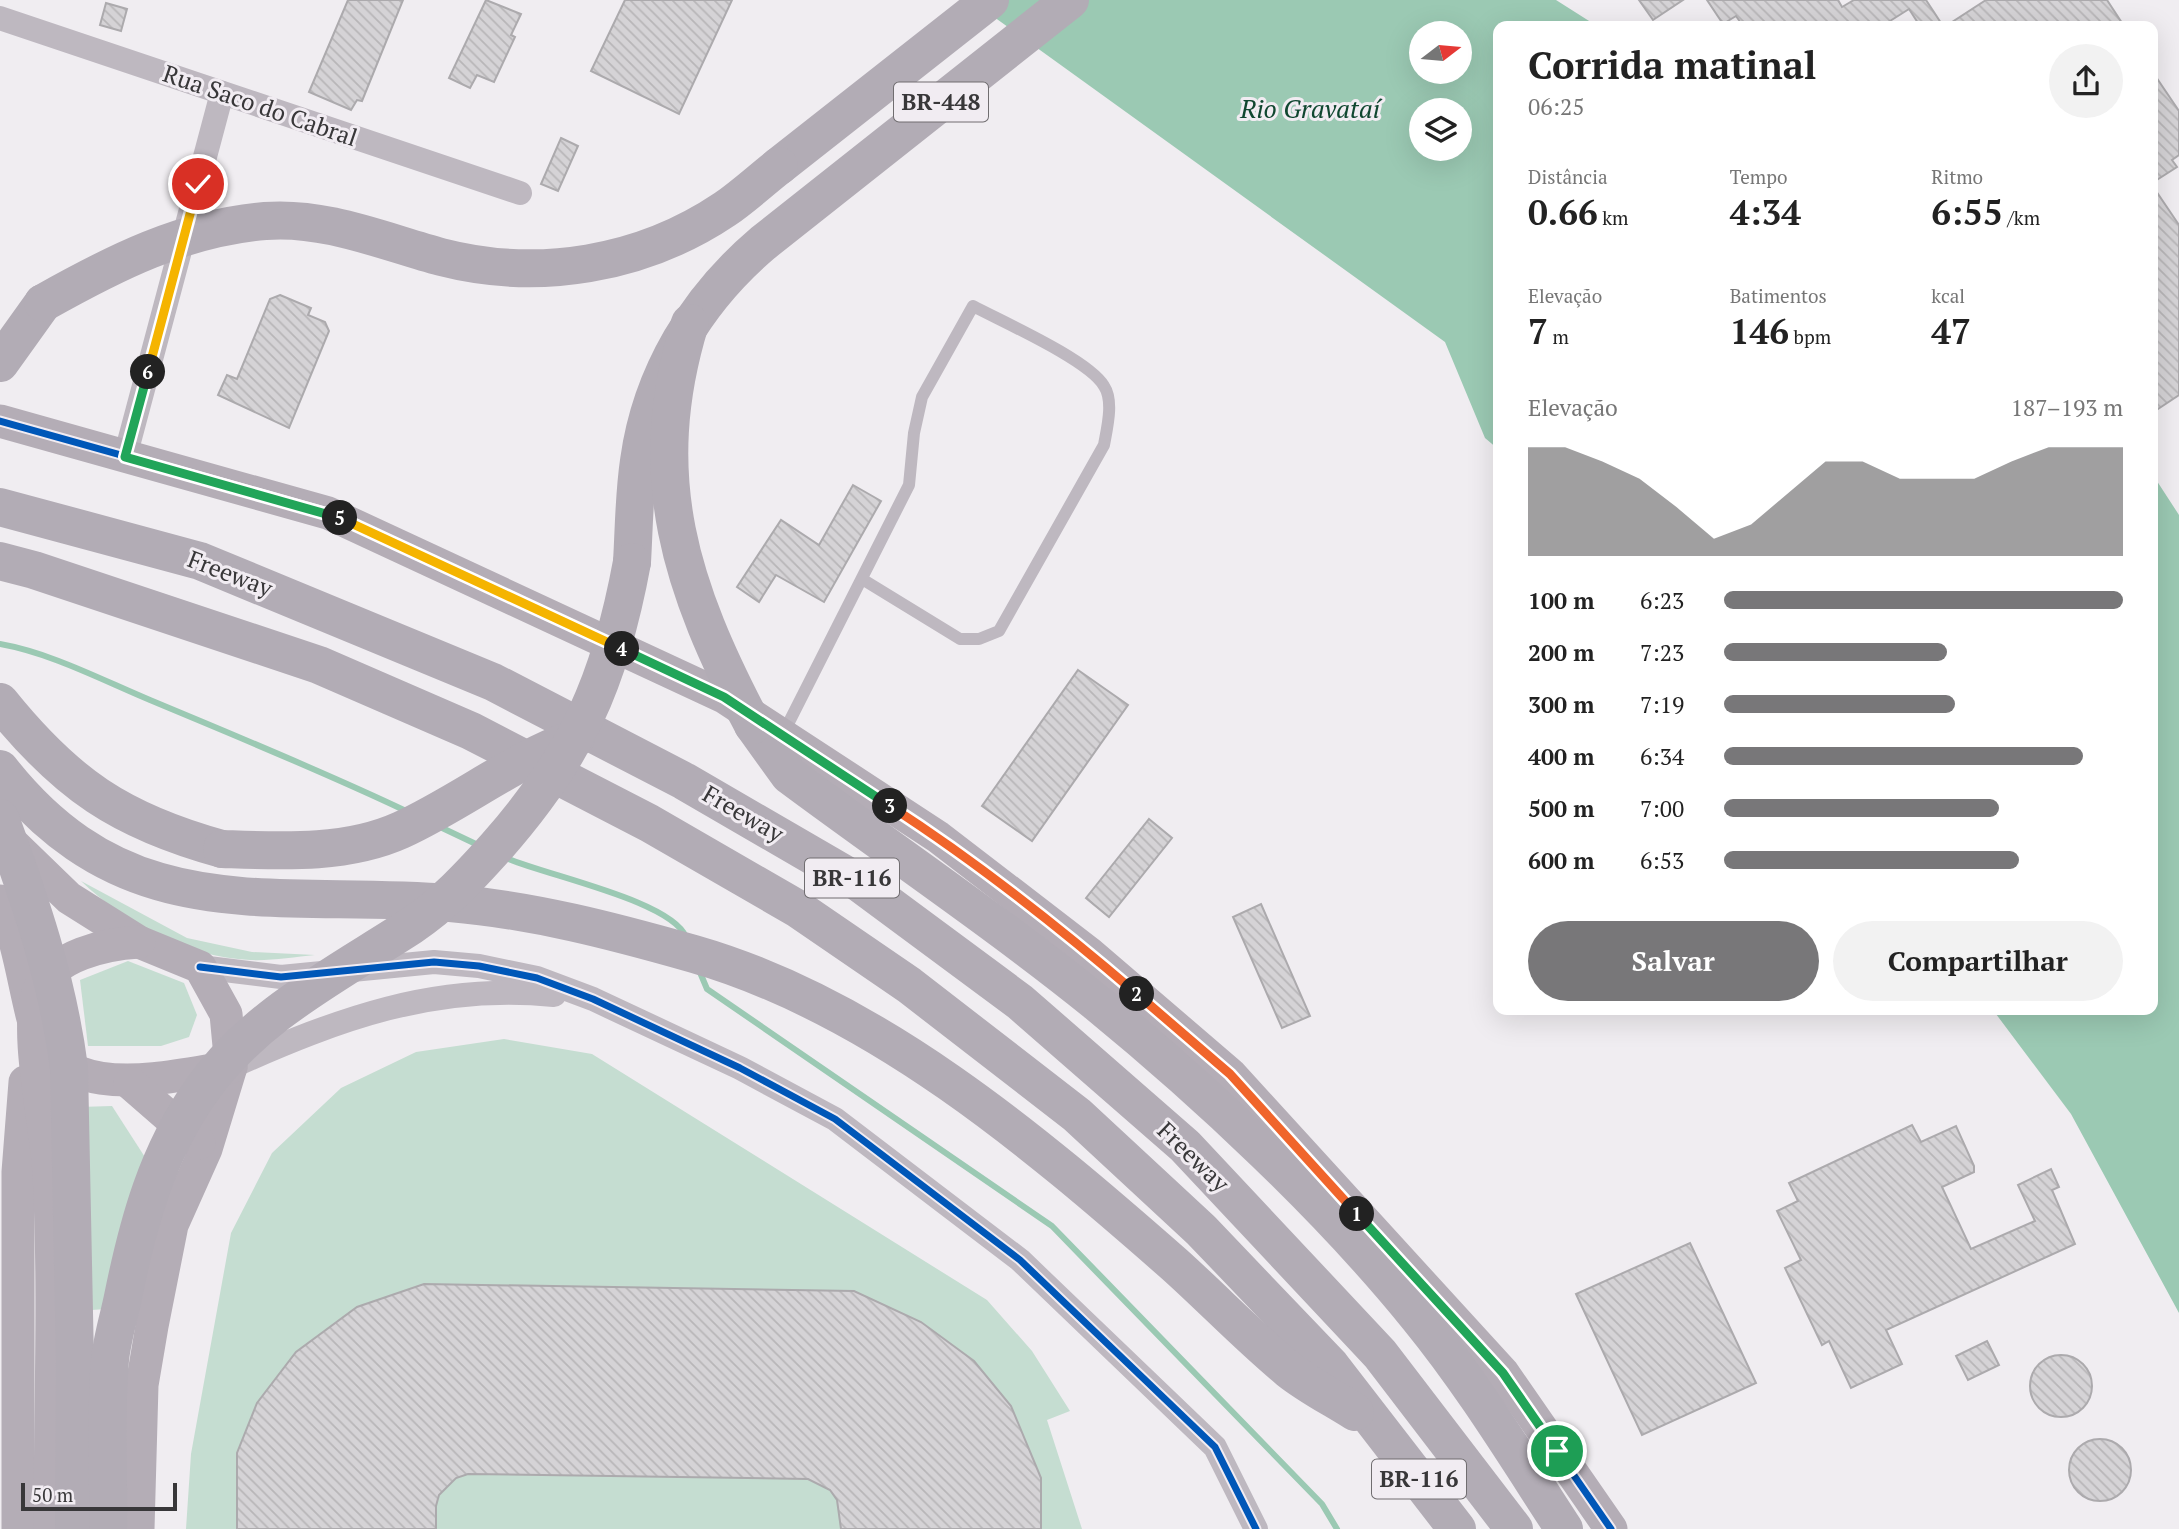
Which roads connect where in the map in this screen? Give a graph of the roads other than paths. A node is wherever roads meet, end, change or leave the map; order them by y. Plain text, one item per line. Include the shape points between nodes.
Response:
1 (990, 0) edge
2 (1070, 0) edge
3 (0, 18) edge
4 (222, 93) junction
5 (520, 193) dead end
6 (43, 303) junction
7 (690, 323) junction
8 (0, 327) edge
9 (0, 363) edge
10 (0, 421) edge
11 (125, 457) junction
12 (0, 507) edge
13 (0, 561) edge
14 (862, 579) junction
15 (0, 702) edge
16 (782, 736) junction
17 (576, 738) junction
18 (0, 769) edge
19 (0, 818) edge
20 (0, 831) edge
21 (0, 901) edge
22 (139, 942) junction
23 (200, 967) junction
24 (593, 999) junction
25 (32, 1017) junction
26 (231, 1067) junction
27 (130, 1083) junction
28 (206, 1149) junction
29 (9, 1172) edge
30 (1380, 1429) junction
31 (9, 1461) edge
32 (18, 1529) edge
33 (50, 1529) edge
34 (74, 1529) edge
35 (108, 1529) edge
36 (138, 1529) edge
37 (1256, 1529) edge
38 (1457, 1529) edge
39 (1514, 1529) edge
40 (1564, 1529) edge
41 (1611, 1529) edge

1 - 6 highway, BR-448, bridge via 725,209 675,238 637,253 598,262 522,269 483,266 319,224 267,221 158,244 113,263
2 - 7 highway, BR-448 via 736,267
3 - 4 street, Rua Saco do Cabral
4 - 5 street, Rua Saco do Cabral
4 - 11 street
6 - 8 highway
6 - 9 highway
7 - 17 highway, bridge via 655,397 639,460 632,562 621,624
7 - 40 highway, bridge via 671,400 668,474 677,541 717,656 753,725 789,775 1097,1003 1335,1223 1419,1317
10 - 11 main road
11 - 16 main road via 328,513 724,697
12 - 39 highway, Freeway / BR-116 via 201,561 493,682 684,780 858,882 1020,1002 1185,1146 1380,1354
13 - 30 highway, Freeway / BR-116 via 319,665 458,725 649,823 798,909 909,985 1077,1115 1210,1240 1331,1366
14 - 14 lane via 960,639 979,639 999,631 1104,445 1109,419 1105,387 1088,369 973,306 922,397 909,485
14 - 16 lane
15 - 17 highway, bridge via 46,757 86,790 138,821 222,849 292,852 349,845 398,831 508,767
16 - 41 main road via 938,837 1089,953 1230,1074 1503,1373
17 - 35 highway, bridge via 542,793 461,886 414,924 282,1009 236,1050 201,1091 161,1160 134,1244 110,1359
18 - 30 highway via 19,793 89,851 131,873 189,891 241,898 449,903 559,917 699,955 772,983 866,1028 950,1083 1173,1264 1291,1371
19 - 34 highway, bridge via 48,959 64,1022 69,1068
20 - 22 main road via 69,898
21 - 25 main road via 13,928
22 - 23 main road
22 - 25 main road via 113,943 56,968 39,989
23 - 24 street via 281,977 435,962 537,978
23 - 26 main road via 226,1014
24 - 26 street via 502,992 406,1003 336,1022
24 - 37 street via 835,1119 1020,1260 1215,1447
25 - 27 main road via 46,1047 61,1065
25 - 29 main road
25 - 33 main road via 49,1172
26 - 27 main road
26 - 28 main road
27 - 28 main road
28 - 36 main road via 172,1225 152,1326 141,1408
29 - 31 main road
30 - 38 highway, Freeway / BR-116
31 - 32 main road

